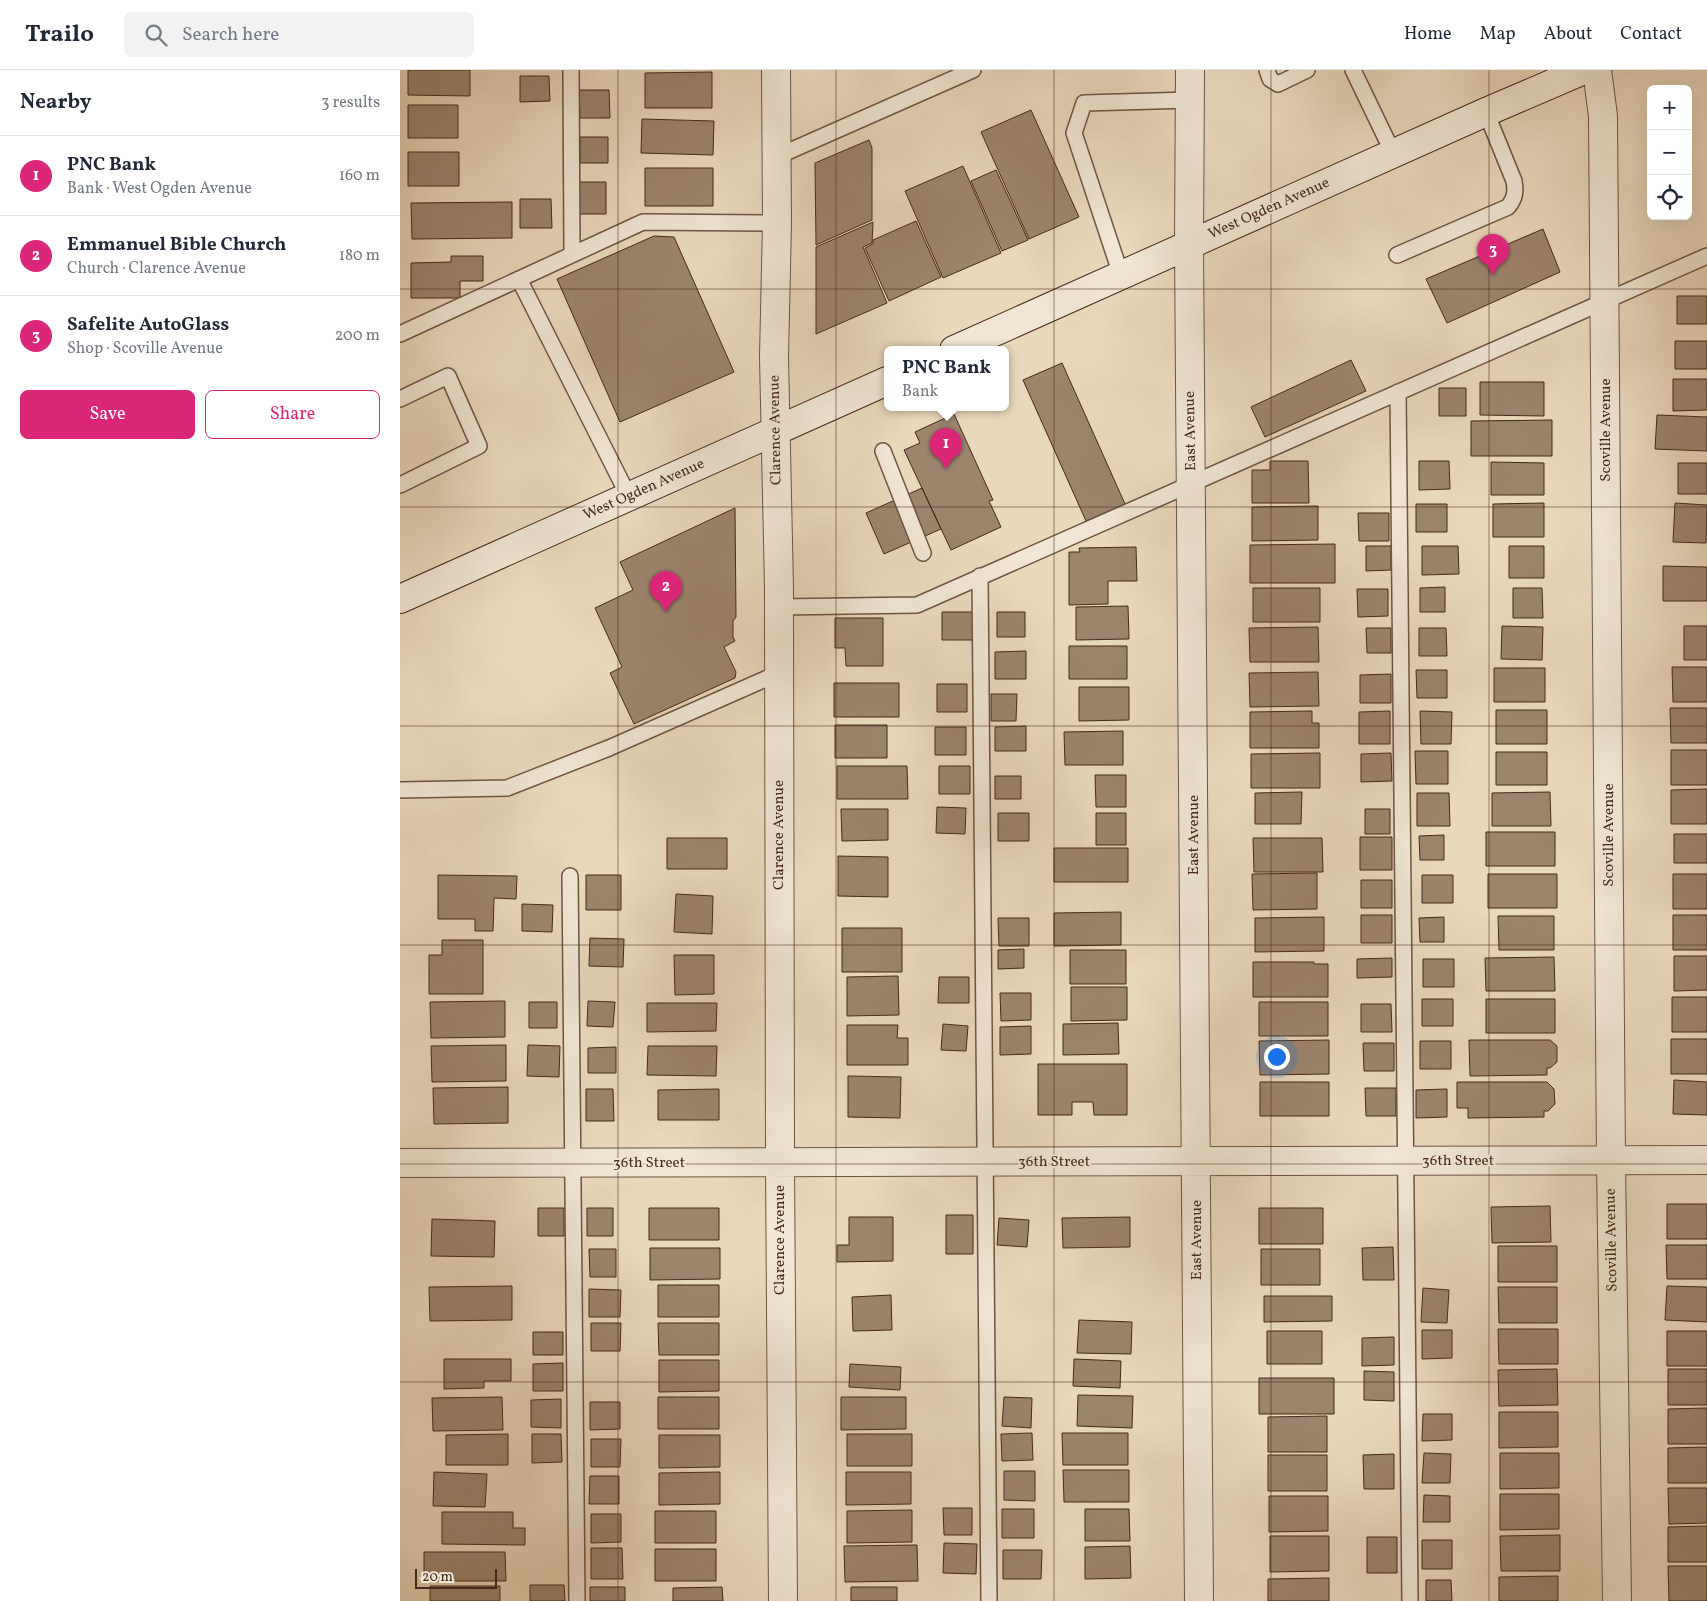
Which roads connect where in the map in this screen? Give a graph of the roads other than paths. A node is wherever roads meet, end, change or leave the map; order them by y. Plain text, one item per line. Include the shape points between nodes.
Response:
1 (571, 70) edge
2 (776, 70) edge
3 (973, 70) edge
4 (1190, 70) edge
5 (1267, 70) edge
6 (1307, 70) edge
7 (1353, 70) edge
8 (1584, 70) edge
9 (1597, 70) edge
10 (1190, 100) junction
11 (1486, 112) junction
12 (1393, 153) junction
13 (776, 157) junction
14 (777, 223) junction
15 (1189, 245) junction
16 (572, 254) junction
17 (1397, 255) dead end
18 (1707, 256) edge
19 (1121, 275) junction
20 (519, 279) junction
21 (1605, 301) junction
22 (400, 334) edge
23 (963, 346) edge
24 (884, 381) edge
25 (1398, 392) junction
26 (400, 399) edge
27 (776, 430) junction
28 (883, 451) dead end
29 (1192, 483) junction
30 (400, 484) edge
31 (629, 497) junction
32 (923, 553) dead end
33 (980, 576) junction
34 (400, 599) edge
35 (778, 607) junction
36 (779, 673) junction
37 (400, 790) edge
38 (570, 876) dead end
39 (1707, 1160) edge
40 (1405, 1161) junction
41 (1611, 1161) junction
42 (985, 1162) junction
43 (1196, 1162) junction
44 (400, 1163) edge
45 (780, 1163) junction
46 (574, 1164) junction
47 (578, 1601) edge
48 (783, 1601) edge
49 (989, 1601) edge
50 (1199, 1601) edge
51 (1410, 1601) edge
52 (1617, 1601) edge

1 - 16 lane
2 - 13 street, Clarence Avenue
3 - 13 lane
4 - 10 street, East Avenue
5 - 6 lane via 1270,80 1278,84
7 - 12 lane
8 - 11 street, West Ogden Avenue
9 - 21 street, Scoville Avenue via 1602,116
10 - 15 street, East Avenue
10 - 19 lane via 1084,103 1074,133
11 - 12 street, West Ogden Avenue
11 - 17 lane via 1514,181 1516,191 1513,200 1508,207
12 - 15 street, West Ogden Avenue
13 - 14 street, Clarence Avenue
14 - 16 lane via 643,222
14 - 27 street, Clarence Avenue
15 - 19 street, West Ogden Avenue
15 - 29 street, East Avenue
16 - 20 lane
18 - 21 lane
19 - 23 street, West Ogden Avenue
20 - 22 lane
20 - 31 lane
21 - 25 lane
21 - 41 street, Scoville Avenue
24 - 27 street, West Ogden Avenue
25 - 29 lane
25 - 40 lane
26 - 30 lane via 448,376 479,446
27 - 31 street, West Ogden Avenue
27 - 35 street, Clarence Avenue
28 - 32 lane
29 - 33 lane
29 - 43 street, East Avenue
31 - 34 street, West Ogden Avenue
33 - 35 lane via 917,604
33 - 42 lane
35 - 36 street, Clarence Avenue
36 - 37 lane via 609,748 507,788
36 - 45 street, Clarence Avenue
38 - 46 lane
39 - 41 street, 36th Street
40 - 41 street, 36th Street
40 - 43 street, 36th Street
40 - 51 lane
41 - 52 street, Scoville Avenue
42 - 43 street, 36th Street
42 - 45 street, 36th Street
42 - 49 lane
43 - 50 street, East Avenue
44 - 46 street, 36th Street
45 - 46 street, 36th Street
45 - 48 street, Clarence Avenue
46 - 47 lane

